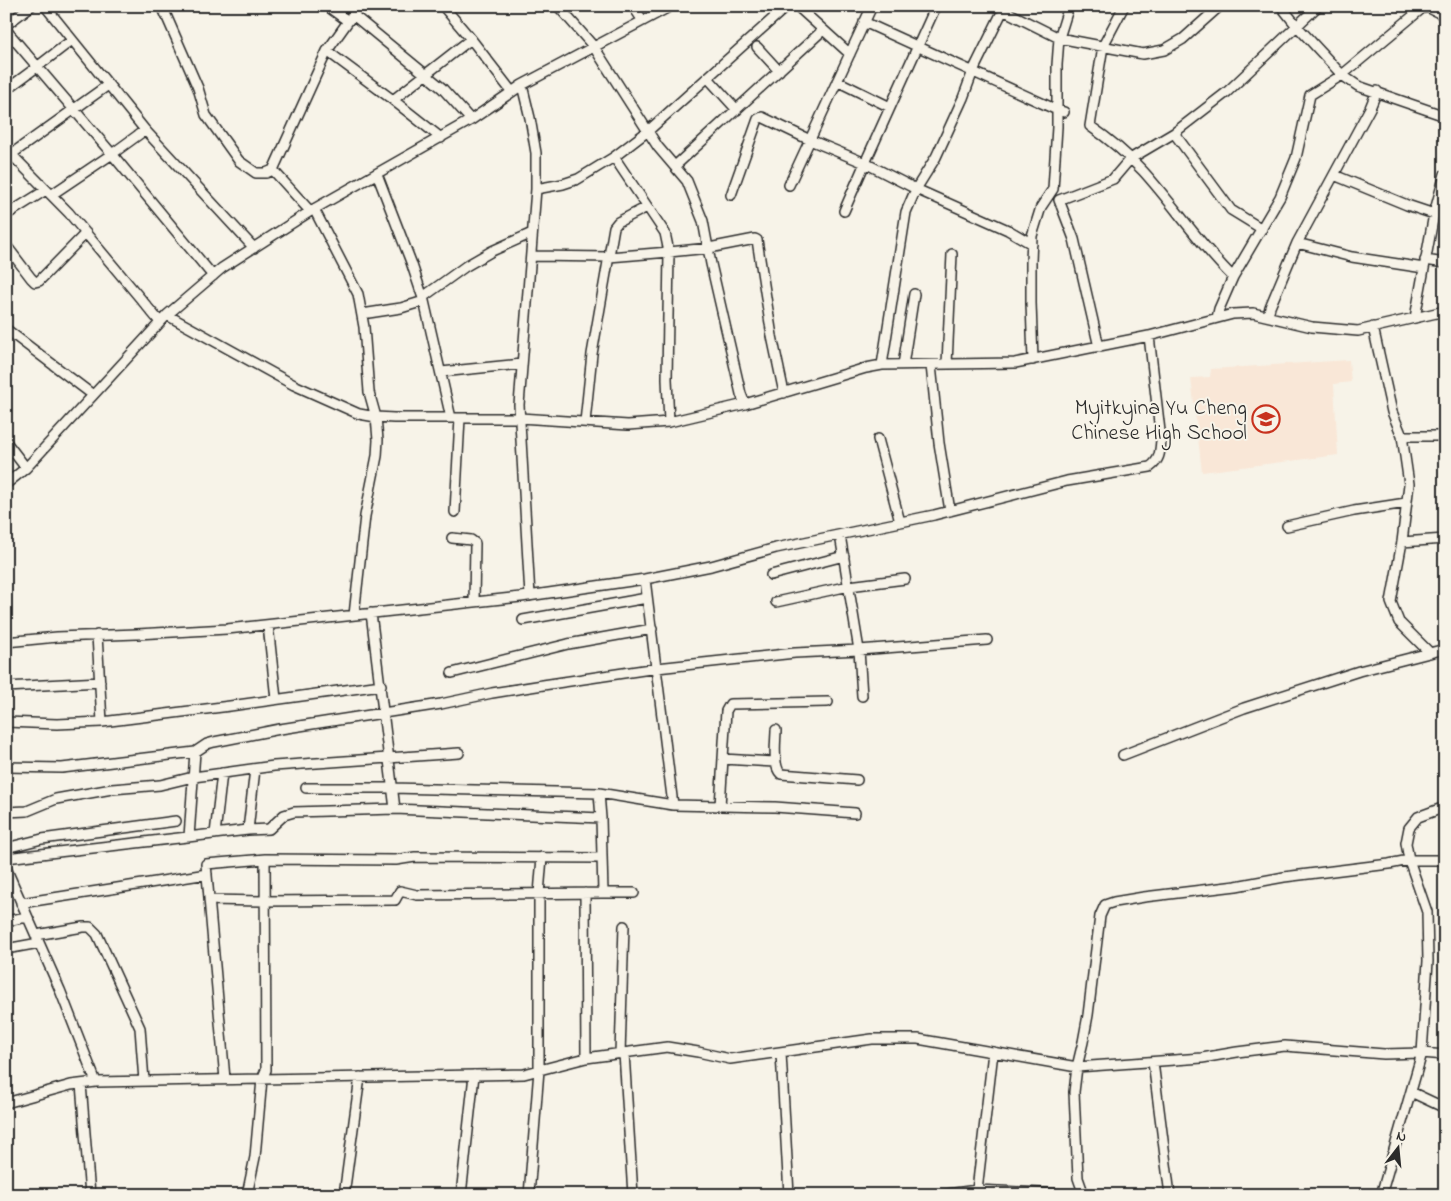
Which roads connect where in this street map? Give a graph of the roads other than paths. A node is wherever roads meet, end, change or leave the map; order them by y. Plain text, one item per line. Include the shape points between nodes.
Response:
1 (31, 6) edge
2 (45, 6) edge
3 (162, 6) edge
4 (327, 6) edge
5 (359, 6) edge
6 (444, 6) edge
7 (558, 6) edge
8 (633, 6) edge
9 (671, 6) edge
10 (787, 6) edge
11 (797, 6) edge
12 (872, 6) edge
13 (936, 6) edge
14 (995, 6) edge
15 (1068, 6) edge
16 (1124, 6) edge
17 (1220, 6) edge
18 (1281, 6) edge
19 (1318, 6) edge
20 (1425, 6) edge
21 (1005, 8) edge
22 (1445, 16) edge
23 (350, 17) junction
24 (643, 21) junction
25 (864, 22) junction
26 (6, 25) edge
27 (1296, 25) junction
28 (6, 30) edge
29 (823, 30) junction
30 (1059, 38) junction
31 (472, 39) junction
32 (72, 40) junction
33 (918, 46) junction
34 (1103, 46) junction
35 (757, 47) dead end
36 (594, 48) junction
37 (327, 50) junction
38 (850, 54) junction
39 (38, 67) junction
40 (779, 70) junction
41 (973, 71) junction
42 (425, 74) junction
43 (1342, 75) junction
44 (708, 78) junction
45 (837, 81) junction
46 (108, 85) junction
47 (522, 85) junction
48 (6, 90) edge
49 (512, 92) junction
50 (1377, 92) junction
51 (393, 100) junction
52 (890, 107) junction
53 (74, 110) junction
54 (738, 110) junction
55 (1061, 111) junction
56 (1445, 116) edge
57 (471, 120) junction
58 (145, 130) junction
59 (648, 131) junction
60 (1174, 133) junction
61 (441, 138) junction
62 (810, 140) junction
63 (8, 153) edge
64 (112, 154) junction
65 (614, 158) junction
66 (1130, 158) junction
67 (865, 164) junction
68 (675, 166) junction
69 (273, 170) junction
70 (376, 174) junction
71 (1445, 174) edge
72 (1334, 175) junction
73 (789, 185) dead end
74 (536, 189) junction
75 (916, 189) junction
76 (49, 192) junction
77 (731, 195) dead end
78 (647, 207) junction
79 (312, 210) junction
80 (844, 211) dead end
81 (1434, 214) junction
82 (6, 215) edge
83 (1262, 229) junction
84 (86, 233) junction
85 (532, 233) junction
86 (1297, 243) junction
87 (1032, 244) junction
88 (6, 245) edge
89 (254, 248) junction
90 (709, 248) junction
91 (669, 252) junction
92 (952, 254) dead end
93 (531, 256) junction
94 (610, 257) junction
95 (1445, 263) edge
96 (1425, 264) junction
97 (213, 276) junction
98 (1234, 277) junction
99 (914, 294) dead end
100 (424, 299) junction
101 (1445, 311) edge
102 (362, 314) junction
103 (167, 315) junction
104 (1268, 316) junction
105 (1216, 318) junction
106 (1415, 318) junction
107 (160, 322) junction
108 (1373, 327) junction
109 (6, 329) edge
110 (1149, 336) junction
111 (1099, 347) junction
112 (1033, 360) junction
113 (522, 364) junction
114 (947, 364) junction
115 (882, 365) junction
116 (903, 365) junction
117 (931, 365) junction
118 (441, 372) junction
119 (784, 393) junction
120 (93, 395) junction
121 (745, 404) junction
122 (376, 417) junction
123 (455, 418) junction
124 (520, 418) junction
125 (585, 422) junction
126 (670, 422) junction
127 (1402, 436) junction
128 (1445, 436) edge
129 (878, 439) dead end
130 (6, 442) edge
131 (26, 468) junction
132 (6, 484) edge
133 (1406, 503) junction
134 (950, 511) junction
135 (455, 512) dead end
136 (900, 522) junction
137 (1287, 526) dead end
138 (840, 535) junction
139 (452, 538) dead end
140 (1445, 539) edge
141 (1402, 542) junction
142 (844, 556) junction
143 (770, 575) dead end
144 (645, 579) junction
145 (906, 579) dead end
146 (849, 586) junction
147 (530, 596) junction
148 (647, 598) junction
149 (474, 602) junction
150 (776, 602) dead end
151 (371, 613) junction
152 (354, 615) junction
153 (523, 620) dead end
154 (268, 624) junction
155 (652, 629) junction
156 (97, 635) junction
157 (987, 640) dead end
158 (6, 642) edge
159 (1445, 649) edge
160 (859, 650) junction
161 (1430, 653) junction
162 (656, 668) junction
163 (452, 673) dead end
164 (100, 682) junction
165 (381, 685) junction
166 (6, 687) edge
167 (862, 696) dead end
168 (276, 699) junction
169 (828, 702) dead end
170 (384, 713) junction
171 (6, 722) edge
172 (102, 722) junction
173 (776, 730) dead end
174 (195, 752) junction
175 (459, 753) dead end
176 (1123, 755) dead end
177 (389, 758) junction
178 (723, 759) junction
179 (776, 762) junction
180 (6, 767) edge
181 (255, 769) junction
182 (222, 773) junction
183 (193, 777) junction
184 (857, 780) dead end
185 (306, 788) dead end
186 (392, 788) junction
187 (599, 793) junction
188 (673, 805) junction
189 (720, 806) junction
190 (1445, 807) edge
191 (395, 810) junction
192 (6, 812) edge
193 (855, 813) dead end
194 (601, 818) junction
195 (176, 821) dead end
196 (248, 830) junction
197 (215, 834) junction
198 (189, 837) junction
199 (6, 848) edge
200 (542, 857) junction
201 (6, 858) edge
202 (602, 858) junction
203 (265, 859) junction
204 (1409, 860) junction
205 (1445, 860) edge
206 (6, 868) edge
207 (207, 874) junction
208 (10, 888) edge
209 (603, 892) junction
210 (585, 893) junction
211 (539, 894) junction
212 (634, 894) dead end
213 (209, 900) junction
214 (264, 901) junction
215 (21, 903) junction
216 (27, 917) junction
217 (6, 921) edge
218 (624, 926) dead end
219 (37, 939) junction
220 (6, 949) edge
221 (993, 1052) junction
222 (622, 1053) junction
223 (781, 1053) junction
224 (1422, 1053) junction
225 (1445, 1056) edge
226 (586, 1058) junction
227 (1153, 1062) junction
228 (1077, 1066) junction
229 (539, 1070) junction
230 (474, 1075) junction
231 (360, 1077) junction
232 (225, 1079) junction
233 (262, 1079) junction
234 (144, 1081) junction
235 (96, 1082) junction
236 (81, 1084) junction
237 (1411, 1092) junction
238 (6, 1103) edge
239 (1445, 1108) edge
240 (977, 1190) junction
241 (90, 1195) edge
242 (247, 1195) edge
243 (344, 1195) edge
244 (461, 1195) edge
245 (529, 1195) edge
246 (633, 1195) edge
247 (789, 1195) edge
248 (940, 1195) edge
249 (1080, 1195) edge
250 (1084, 1195) edge
251 (1170, 1195) edge
252 (1381, 1195) edge

1 - 26 street
2 - 32 street
3 - 69 street via 198,88 206,115 239,161 256,173
4 - 23 street
5 - 23 street
6 - 31 street
7 - 36 street
8 - 24 street
9 - 24 street
10 - 44 street
11 - 29 street
12 - 25 street
13 - 33 street
14 - 21 street
15 - 30 street
16 - 34 street
17 - 34 street via 1183,39 1164,50 1143,54
18 - 27 street
19 - 27 street
20 - 22 street
20 - 43 street
21 - 30 street
21 - 41 street
23 - 37 street
23 - 42 street
24 - 36 street
25 - 33 street
25 - 38 street
27 - 43 street
27 - 60 street via 1227,92
28 - 39 street
29 - 38 street
29 - 40 street
30 - 34 street
30 - 55 street
31 - 42 street
31 - 49 street
32 - 39 street
32 - 46 street
33 - 41 street
33 - 52 street
34 - 66 street via 1090,126
35 - 40 street
36 - 47 street
36 - 59 street
37 - 51 street
37 - 69 street
38 - 45 street
39 - 48 street
39 - 53 street
40 - 54 street
41 - 55 street
41 - 75 street via 936,157
42 - 51 street
42 - 57 street
43 - 50 street via 1358,86
43 - 83 street via 1310,95 1296,158 1280,198
44 - 54 street
44 - 59 street
45 - 52 street
45 - 62 street
46 - 53 street
46 - 58 street
47 - 49 street
47 - 74 street via 536,152
49 - 57 street
50 - 56 street
50 - 72 street
51 - 61 street
52 - 67 street
53 - 63 street
53 - 64 street
54 - 68 street
55 - 87 street via 1053,189 1041,208
57 - 61 street
58 - 64 street
58 - 89 street
59 - 65 street
59 - 68 street
60 - 66 street
60 - 83 street via 1231,210
61 - 70 street
62 - 67 street
62 - 73 street
62 - 77 street via 762,117 758,119
63 - 76 street
64 - 76 street
64 - 97 street
65 - 74 street via 564,184
65 - 78 street
66 - 98 street
66 - 111 street via 1113,179 1058,200 1074,239
67 - 75 street
67 - 80 street
68 - 90 street via 687,181 703,221
69 - 79 street
70 - 79 street
70 - 100 street
71 - 81 street
72 - 81 street
72 - 86 street
74 - 85 street
75 - 87 street
75 - 115 street via 906,212
76 - 82 street
76 - 84 street
78 - 91 street via 665,234
78 - 94 street via 614,227
79 - 89 street
79 - 102 street via 358,294
81 - 96 street
83 - 98 street
84 - 88 street via 35,282
84 - 107 street
85 - 93 street
85 - 100 street via 466,266
86 - 96 street via 1352,256
86 - 104 street
87 - 112 street
89 - 97 street
90 - 91 street
90 - 119 street via 757,240
90 - 121 street
91 - 94 street
91 - 126 street via 667,380
92 - 114 street
93 - 94 street
93 - 113 street
94 - 125 street via 592,354
95 - 96 street
96 - 106 street
97 - 103 street
98 - 105 street
99 - 116 street
100 - 102 street via 396,309
100 - 118 street
101 - 106 street
102 - 122 street via 369,392
103 - 107 street
103 - 122 street via 294,386 359,414
104 - 105 street via 1252,313
104 - 108 street via 1312,327 1358,331
105 - 110 street
106 - 108 street
107 - 120 street
108 - 127 street via 1392,412
109 - 120 street
110 - 111 street
110 - 134 street via 1161,440 1157,462 1150,467 1067,481
111 - 112 street
112 - 114 street
113 - 118 street
113 - 124 street
114 - 117 street
115 - 116 street
115 - 119 street
116 - 117 street
117 - 134 street
118 - 123 street
119 - 121 street
120 - 131 street
121 - 126 street
122 - 123 street
122 - 152 street via 377,456 365,516
123 - 124 street
123 - 135 street
124 - 125 street
124 - 147 street
125 - 126 street via 628,425
127 - 128 street
127 - 133 street via 1409,484
129 - 136 street
130 - 131 street
131 - 132 street
133 - 137 street
133 - 141 street
134 - 136 street
136 - 138 street
138 - 142 street
138 - 144 street
139 - 149 street via 476,542
140 - 141 street
141 - 161 street via 1391,602 1399,622
142 - 143 street
142 - 146 street
144 - 147 street
144 - 148 street
145 - 146 street
146 - 150 street
146 - 160 street
147 - 149 street
148 - 153 street
148 - 155 street
149 - 151 street
151 - 152 street
151 - 165 street
152 - 154 street
154 - 156 street
154 - 168 street
155 - 162 street
155 - 163 street via 568,644
156 - 158 street
156 - 164 street
157 - 160 street
159 - 161 street
160 - 162 street via 795,653
160 - 167 street
161 - 176 street via 1359,671 1244,708
162 - 170 street via 543,684
162 - 188 street
164 - 166 street
164 - 172 street
165 - 168 street
165 - 170 street
168 - 172 street
169 - 178 street via 730,704 726,711
170 - 174 street via 214,742
170 - 177 street
171 - 172 street
173 - 179 street
174 - 180 street via 62,768
174 - 183 street
175 - 177 street
177 - 181 street
177 - 186 street
178 - 179 street
178 - 189 street
179 - 184 street via 777,771 781,774
181 - 182 street
181 - 196 street
182 - 183 street
182 - 197 street
183 - 192 street via 160,785 56,799 27,811
183 - 198 street
185 - 186 street
186 - 187 street
186 - 191 street
187 - 188 street
187 - 194 street
188 - 189 street
189 - 193 street
190 - 204 street via 1418,817 1408,828
191 - 194 street
191 - 196 street via 294,812 284,814 269,829
194 - 202 street
195 - 199 street via 42,838
196 - 197 street
197 - 198 street
198 - 201 street
200 - 202 street
200 - 203 street
200 - 211 street
202 - 209 street
203 - 207 street via 206,864
203 - 214 street
204 - 205 street
204 - 224 street via 1427,912 1428,961
204 - 228 street via 1105,905 1100,916 1084,1042
206 - 208 street
207 - 213 street
207 - 215 street
208 - 215 street
209 - 210 street
209 - 212 street
210 - 211 street
210 - 226 street
211 - 214 street via 417,894 400,891 395,900
211 - 229 street
213 - 214 street
213 - 232 street
214 - 233 street via 266,1070
215 - 216 street
216 - 217 street
216 - 219 street
218 - 222 street
219 - 220 street
219 - 234 street via 83,927 90,927 97,934 140,1028
219 - 235 street
221 - 223 street via 918,1039 872,1039
221 - 228 street
221 - 240 street
222 - 223 street via 667,1048 730,1059
222 - 226 street
222 - 246 street
223 - 247 street
224 - 225 street
224 - 227 street via 1384,1054 1285,1046
224 - 237 street
226 - 229 street
227 - 228 street
227 - 251 street
228 - 250 street via 1074,1092 1078,1178
229 - 230 street via 524,1074
229 - 245 street
230 - 231 street
230 - 244 street
231 - 233 street
231 - 243 street
232 - 233 street
232 - 234 street
233 - 242 street via 255,1157
234 - 235 street
235 - 236 street
236 - 238 street
236 - 241 street
237 - 239 street
237 - 252 street
240 - 248 street
240 - 249 street

